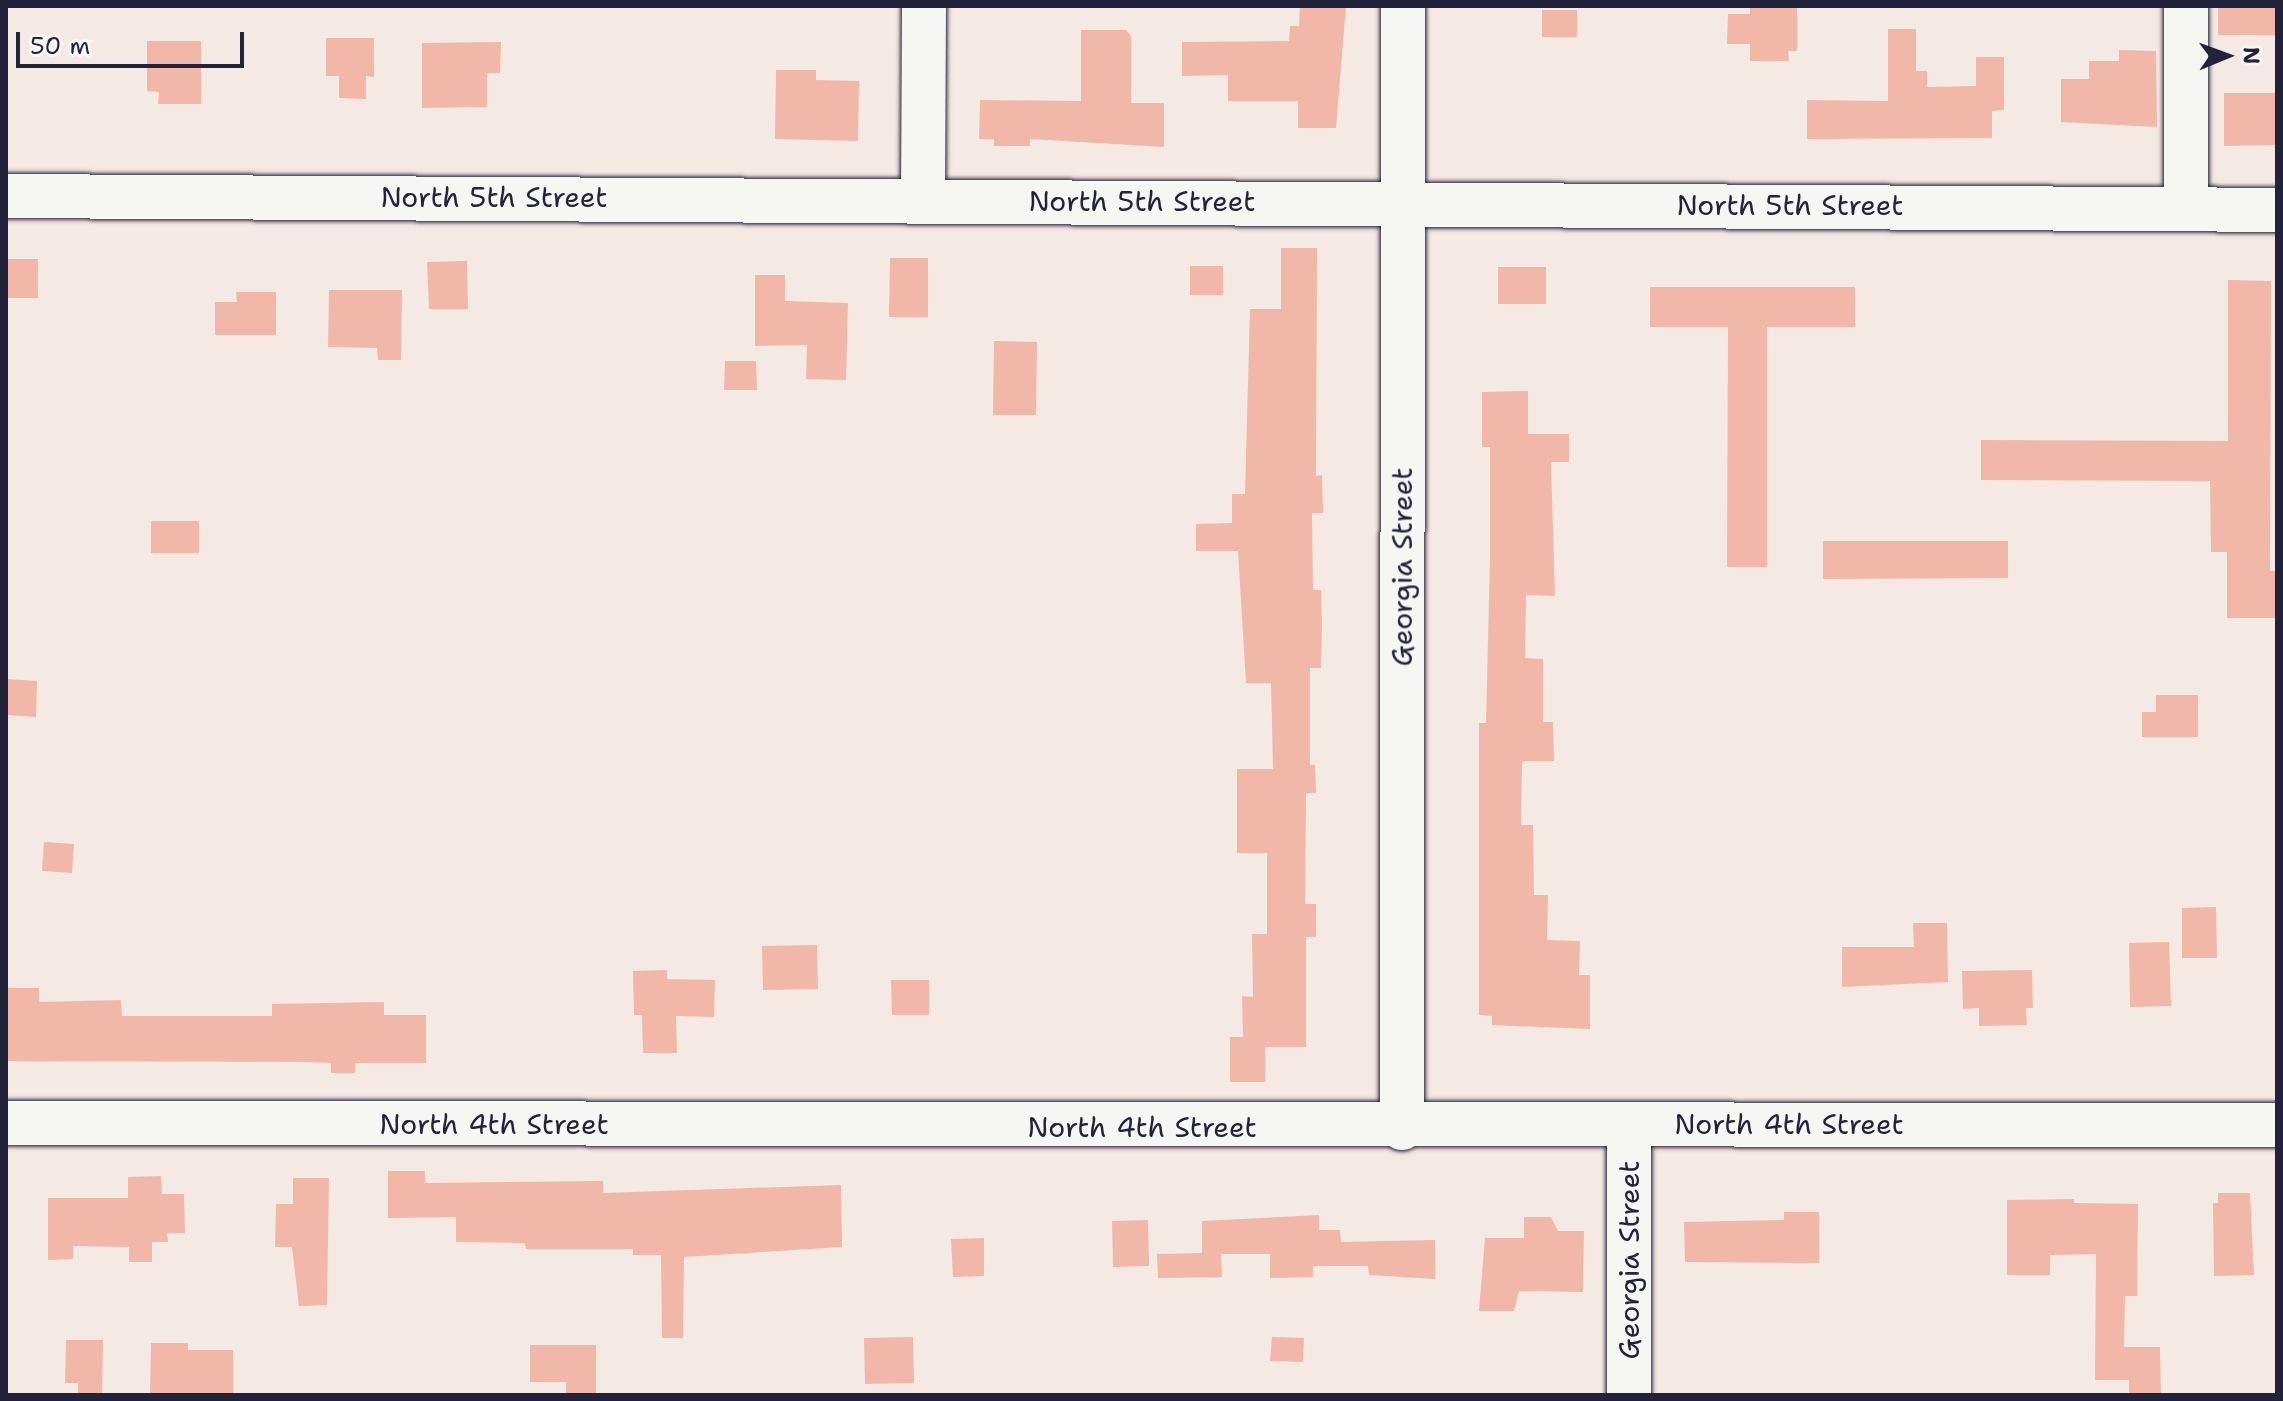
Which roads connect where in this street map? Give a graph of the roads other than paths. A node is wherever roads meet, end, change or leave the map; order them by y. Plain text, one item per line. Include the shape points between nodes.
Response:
1 (924, 6) edge
2 (1403, 6) edge
3 (2186, 6) edge
4 (6, 196) edge
5 (923, 199) junction
6 (1403, 203) junction
7 (2186, 209) junction
8 (2277, 210) edge
9 (6, 1123) edge
10 (1629, 1125) junction
11 (2277, 1125) edge
12 (1402, 1128) junction
13 (1629, 1395) edge

1 - 5 street
2 - 6 street, Georgia Street
3 - 7 street
4 - 5 street, North 5th Street
5 - 6 street, North 5th Street
6 - 7 street, North 5th Street
6 - 12 street, Georgia Street
7 - 8 street, North 5th Street
9 - 12 street, North 4th Street
10 - 11 street, North 4th Street
10 - 12 street, North 4th Street
10 - 13 street, Georgia Street

